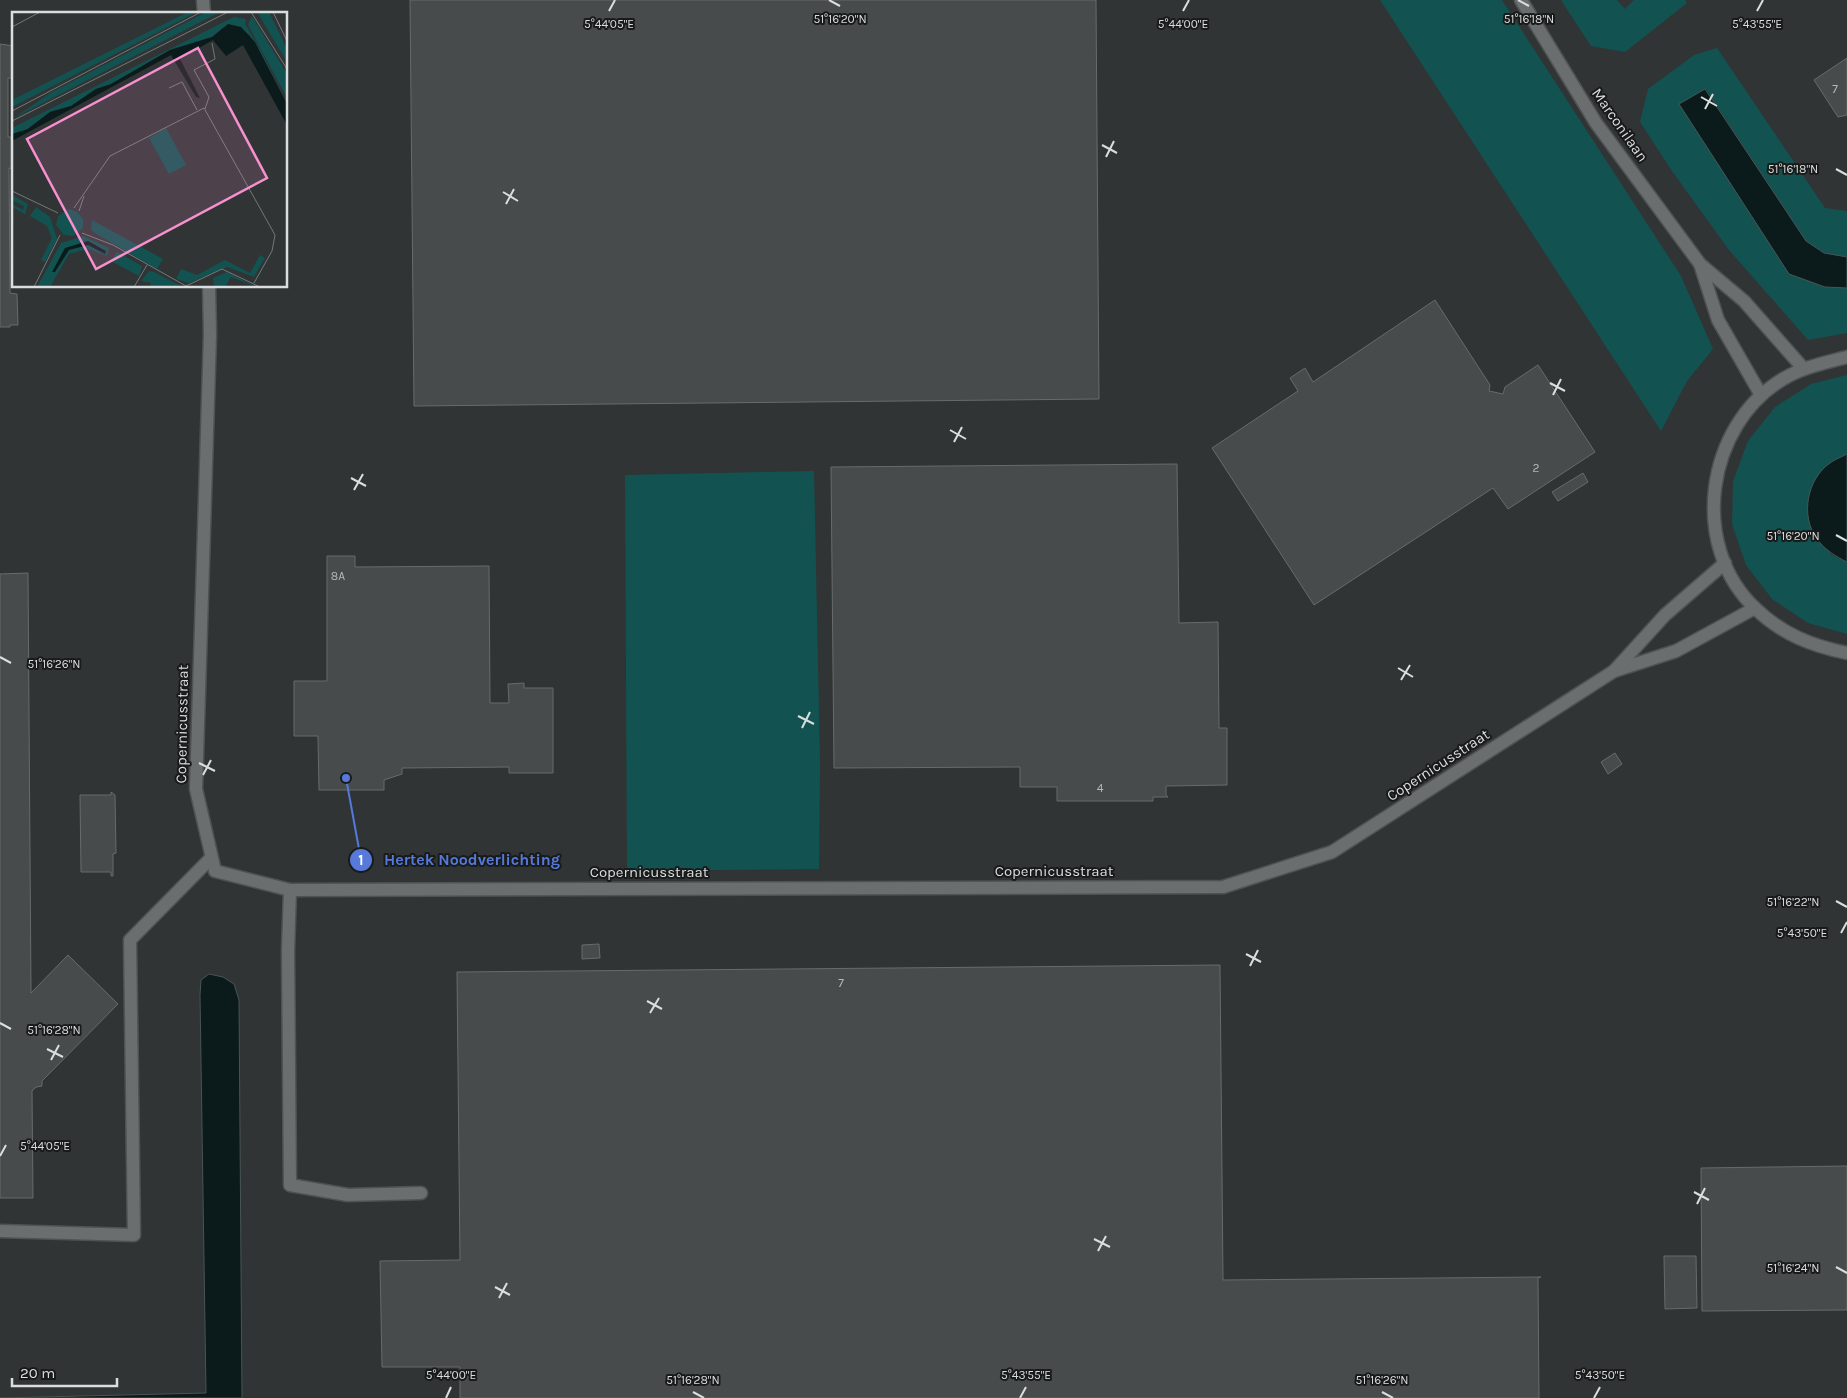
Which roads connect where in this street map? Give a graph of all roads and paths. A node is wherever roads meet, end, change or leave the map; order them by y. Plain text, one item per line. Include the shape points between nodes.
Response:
1 (1521, 0) edge
2 (1700, 264) junction
3 (209, 288) edge
4 (1847, 357) edge
5 (1804, 368) junction
6 (1761, 394) junction
7 (1724, 563) junction
8 (1755, 608) junction
9 (1847, 653) edge
10 (1614, 671) junction
11 (212, 858) junction
12 (290, 890) junction
13 (421, 1193) dead end
14 (0, 1231) edge

1 - 2 street, Marconilaan via 1596,123
2 - 5 street, Marconilaan via 1744,301
2 - 6 street, Marconilaan via 1718,320
3 - 11 street, Copernicusstraat via 210,355 196,789
4 - 5 street
5 - 6 street
6 - 7 street via 1737,422 1721,455 1713,491 1714,528
7 - 8 street
7 - 10 street, Copernicusstraat via 1665,615
8 - 9 street via 1782,630 1813,645
8 - 10 street, Copernicusstraat via 1676,651
10 - 12 street, Copernicusstraat via 1332,852 1223,887
11 - 12 street, Copernicusstraat via 215,871
11 - 14 street via 130,940 134,1235
12 - 13 street via 290,1185 348,1196

